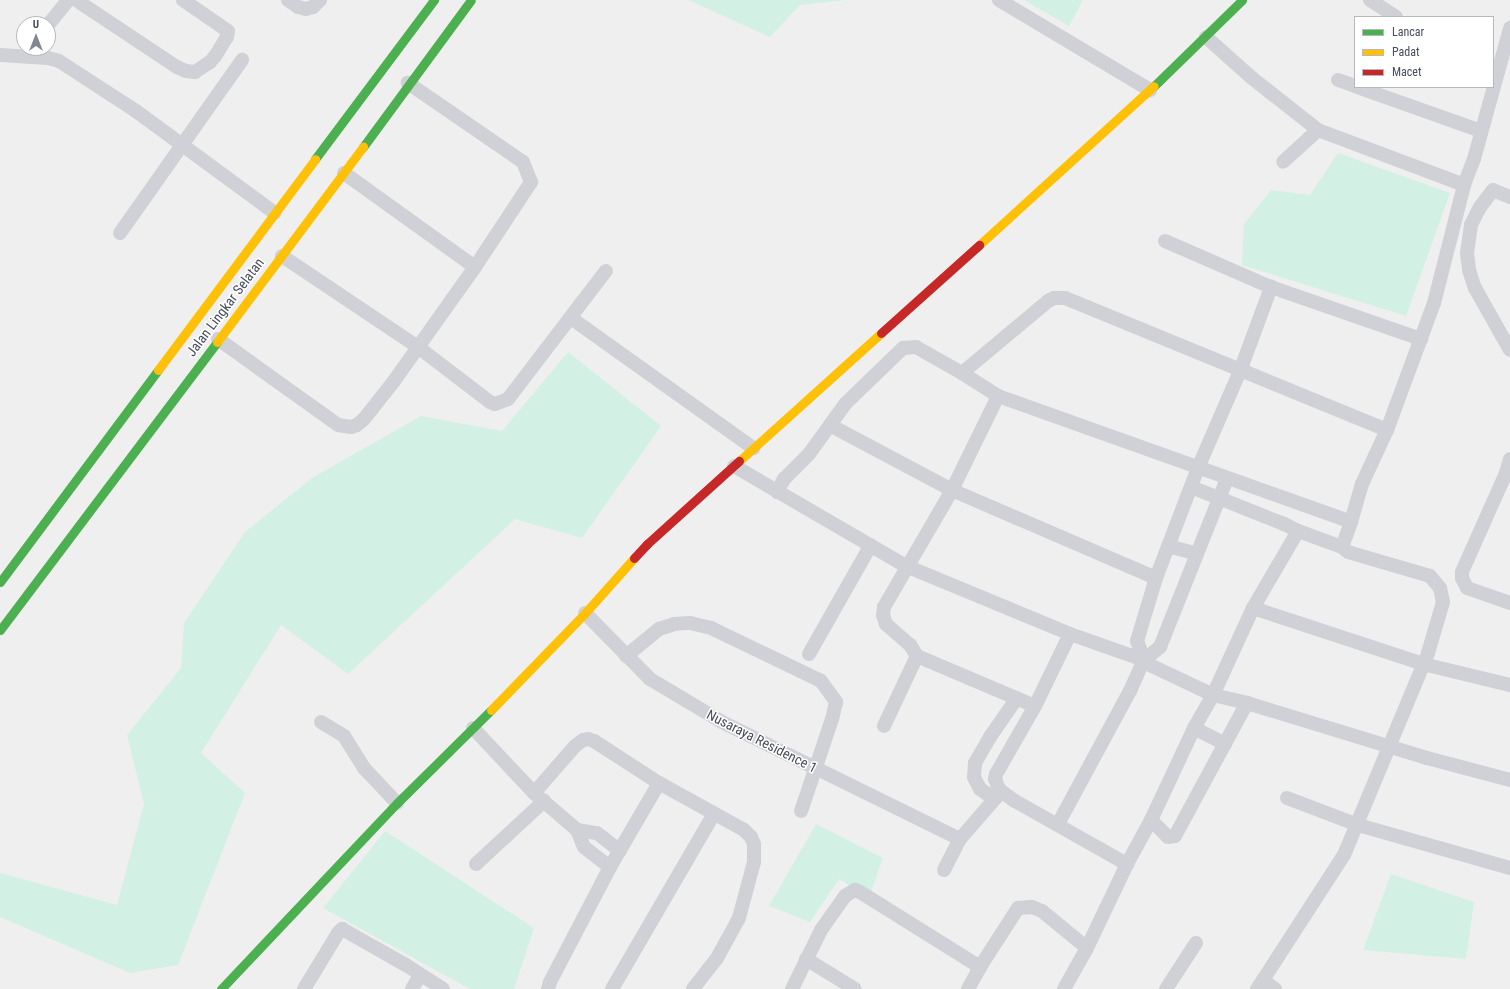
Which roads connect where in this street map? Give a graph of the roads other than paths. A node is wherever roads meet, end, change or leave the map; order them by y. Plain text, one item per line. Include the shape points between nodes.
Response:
1 (68, 0) edge
2 (76, 0) edge
3 (183, 0) edge
4 (288, 0) edge
5 (320, 0) edge
6 (434, 0) edge
7 (471, 0) edge
8 (999, 0) edge
9 (1242, 0) edge
10 (1370, 0) edge
11 (55, 16) edge
12 (1394, 16) edge
13 (1510, 28) edge
14 (1206, 37) junction
15 (16, 53) edge
16 (0, 54) edge
17 (41, 56) edge
18 (242, 60) dead end
19 (1338, 80) dead end
20 (1495, 81) edge
21 (408, 84) junction
22 (1354, 86) edge
23 (1359, 88) edge
24 (1493, 88) edge
25 (1150, 90) junction
26 (1318, 130) junction
27 (1481, 131) junction
28 (183, 146) junction
29 (1283, 162) dead end
30 (344, 173) junction
31 (1464, 185) junction
32 (1510, 197) edge
33 (275, 213) junction
34 (120, 233) dead end
35 (1165, 241) dead end
36 (282, 256) junction
37 (475, 268) junction
38 (606, 271) dead end
39 (1271, 287) junction
40 (571, 318) junction
41 (218, 339) junction
42 (1421, 339) junction
43 (418, 347) junction
44 (1510, 350) edge
45 (1240, 371) junction
46 (962, 373) junction
47 (998, 396) junction
48 (830, 425) junction
49 (1387, 430) junction
50 (753, 448) junction
51 (1510, 459) edge
52 (734, 466) junction
53 (1198, 468) junction
54 (1227, 479) junction
55 (1191, 487) junction
56 (952, 490) junction
57 (777, 492) junction
58 (1219, 498) junction
59 (1351, 522) junction
60 (1298, 531) junction
61 (871, 545) junction
62 (1168, 546) junction
63 (1342, 547) junction
64 (1197, 554) junction
65 (906, 566) junction
66 (1156, 578) junction
67 (0, 582) edge
68 (1510, 604) edge
69 (1253, 608) junction
70 (585, 613) junction
71 (0, 630) edge
72 (1070, 634) junction
73 (809, 654) dead end
74 (626, 656) junction
75 (917, 656) junction
76 (1144, 660) junction
77 (1423, 664) junction
78 (1510, 685) edge
79 (1213, 695) junction
80 (1017, 698) junction
81 (1247, 703) junction
82 (1035, 706) junction
83 (321, 722) dead end
84 (884, 726) dead end
85 (473, 728) junction
86 (1194, 728) junction
87 (1225, 744) junction
88 (1389, 746) junction
89 (816, 767) junction
90 (1510, 780) edge
91 (659, 783) junction
92 (998, 795) junction
93 (539, 797) junction
94 (1287, 798) dead end
95 (397, 803) junction
96 (801, 811) dead end
97 (714, 814) junction
98 (1151, 820) junction
99 (1058, 824) junction
100 (1358, 825) junction
101 (577, 830) junction
102 (960, 840) junction
103 (620, 851) junction
104 (476, 864) dead end
105 (1127, 864) junction
106 (610, 867) junction
107 (1510, 868) edge
108 (944, 870) dead end
109 (1196, 943) dead end
110 (1087, 948) junction
111 (806, 958) junction
112 (980, 967) junction
113 (420, 976) junction
114 (1260, 984) edge
115 (221, 989) edge
116 (304, 989) edge
117 (412, 989) edge
118 (443, 989) edge
119 (548, 989) edge
120 (612, 989) edge
121 (694, 989) edge
122 (792, 989) edge
123 (855, 989) edge
124 (968, 989) edge
125 (1064, 989) edge
126 (1166, 989) edge
127 (1275, 989) edge

1 - 11 street
2 - 3 street via 177,66 195,72 216,55 228,31
4 - 5 street via 306,9 313,7
6 - 33 main road, Jalan Lingkar Selatan
7 - 21 main road, Jalan Lingkar Selatan
8 - 25 street
9 - 14 main road
10 - 12 street
13 - 20 street
14 - 25 main road
14 - 26 street via 1252,78
15 - 16 street
17 - 28 street via 59,62 136,111
18 - 28 street
19 - 22 street
21 - 30 main road, Jalan Lingkar Selatan
21 - 37 street via 523,162 531,182
23 - 27 street
24 - 27 street
25 - 50 main road
26 - 29 street
26 - 31 street
27 - 31 street
28 - 33 street
28 - 34 street
30 - 36 main road, Jalan Lingkar Selatan
30 - 37 street
31 - 42 street via 1434,303
32 - 44 street via 1493,190 1471,225 1466,253 1475,288
33 - 67 main road, Jalan Lingkar Selatan via 228,281
35 - 39 street
36 - 41 main road, Jalan Lingkar Selatan via 248,293
36 - 43 street
37 - 43 street
38 - 40 street
39 - 42 street
39 - 45 street
40 - 43 street via 508,399 499,404 490,402
40 - 50 street
41 - 43 street via 338,425 351,427 364,419
41 - 71 main road, Jalan Lingkar Selatan
42 - 49 street
45 - 46 street via 1070,300 1058,298 1048,301
45 - 49 street
45 - 53 street
46 - 47 street
46 - 48 street via 916,347 903,348 845,404
47 - 53 street
47 - 56 street
48 - 56 street
48 - 57 street via 809,454 784,479
49 - 59 street via 1362,484
50 - 52 main road
51 - 68 street via 1462,572 1462,578 1467,588
52 - 57 street
52 - 70 main road via 647,544
53 - 54 street
53 - 55 street
54 - 58 street
54 - 59 street
55 - 58 street
55 - 62 street
56 - 65 street
56 - 66 street
57 - 61 street
58 - 60 street
58 - 64 street
59 - 63 street
60 - 63 street
60 - 69 street
61 - 65 street
61 - 73 street
62 - 64 street
62 - 66 street
63 - 77 street via 1348,552 1430,576 1437,582 1443,602
64 - 76 street via 1160,647
65 - 72 street
65 - 75 street via 884,608 883,615 886,624 910,645
66 - 76 street via 1137,641
69 - 77 street
69 - 79 street
70 - 74 street, Nusaraya Residence 1
70 - 85 main road
72 - 76 street
72 - 82 street
74 - 89 street, Nusaraya Residence 1 via 650,679 722,722
74 - 89 street via 659,629 674,624 690,623 711,628 820,681 836,702
75 - 80 street
75 - 84 street
76 - 79 street
76 - 99 street
77 - 78 street
77 - 88 street
79 - 81 street
79 - 86 street
80 - 82 street
80 - 92 street via 975,763 974,777 980,789
81 - 87 street
81 - 88 street
82 - 92 street via 996,774
83 - 95 street via 344,736 364,768
85 - 93 street
85 - 95 main road
86 - 87 street
86 - 98 street
87 - 98 street via 1174,836 1168,837
88 - 90 street
88 - 100 street
89 - 96 street
89 - 102 street, Nusaraya Residence 1
91 - 93 street via 588,739 575,746
91 - 97 street
91 - 103 street
92 - 99 street
92 - 102 street
93 - 101 street
93 - 104 street
94 - 100 street
95 - 115 main road
97 - 120 street
97 - 121 street via 744,830 751,837 754,844 754,862 738,918 717,958
98 - 105 street
99 - 105 street
100 - 107 street
100 - 114 street via 1336,869
101 - 103 street via 597,833
101 - 106 street via 584,847
102 - 108 street
103 - 106 street
105 - 110 street
106 - 119 street
109 - 126 street
110 - 112 street via 1042,911 1032,907 1018,908
110 - 125 street
111 - 112 street via 817,935 845,896 850,891 858,890
111 - 122 street
111 - 123 street
112 - 124 street
113 - 116 street via 406,965 342,929
113 - 117 street
113 - 118 street
114 - 127 street

